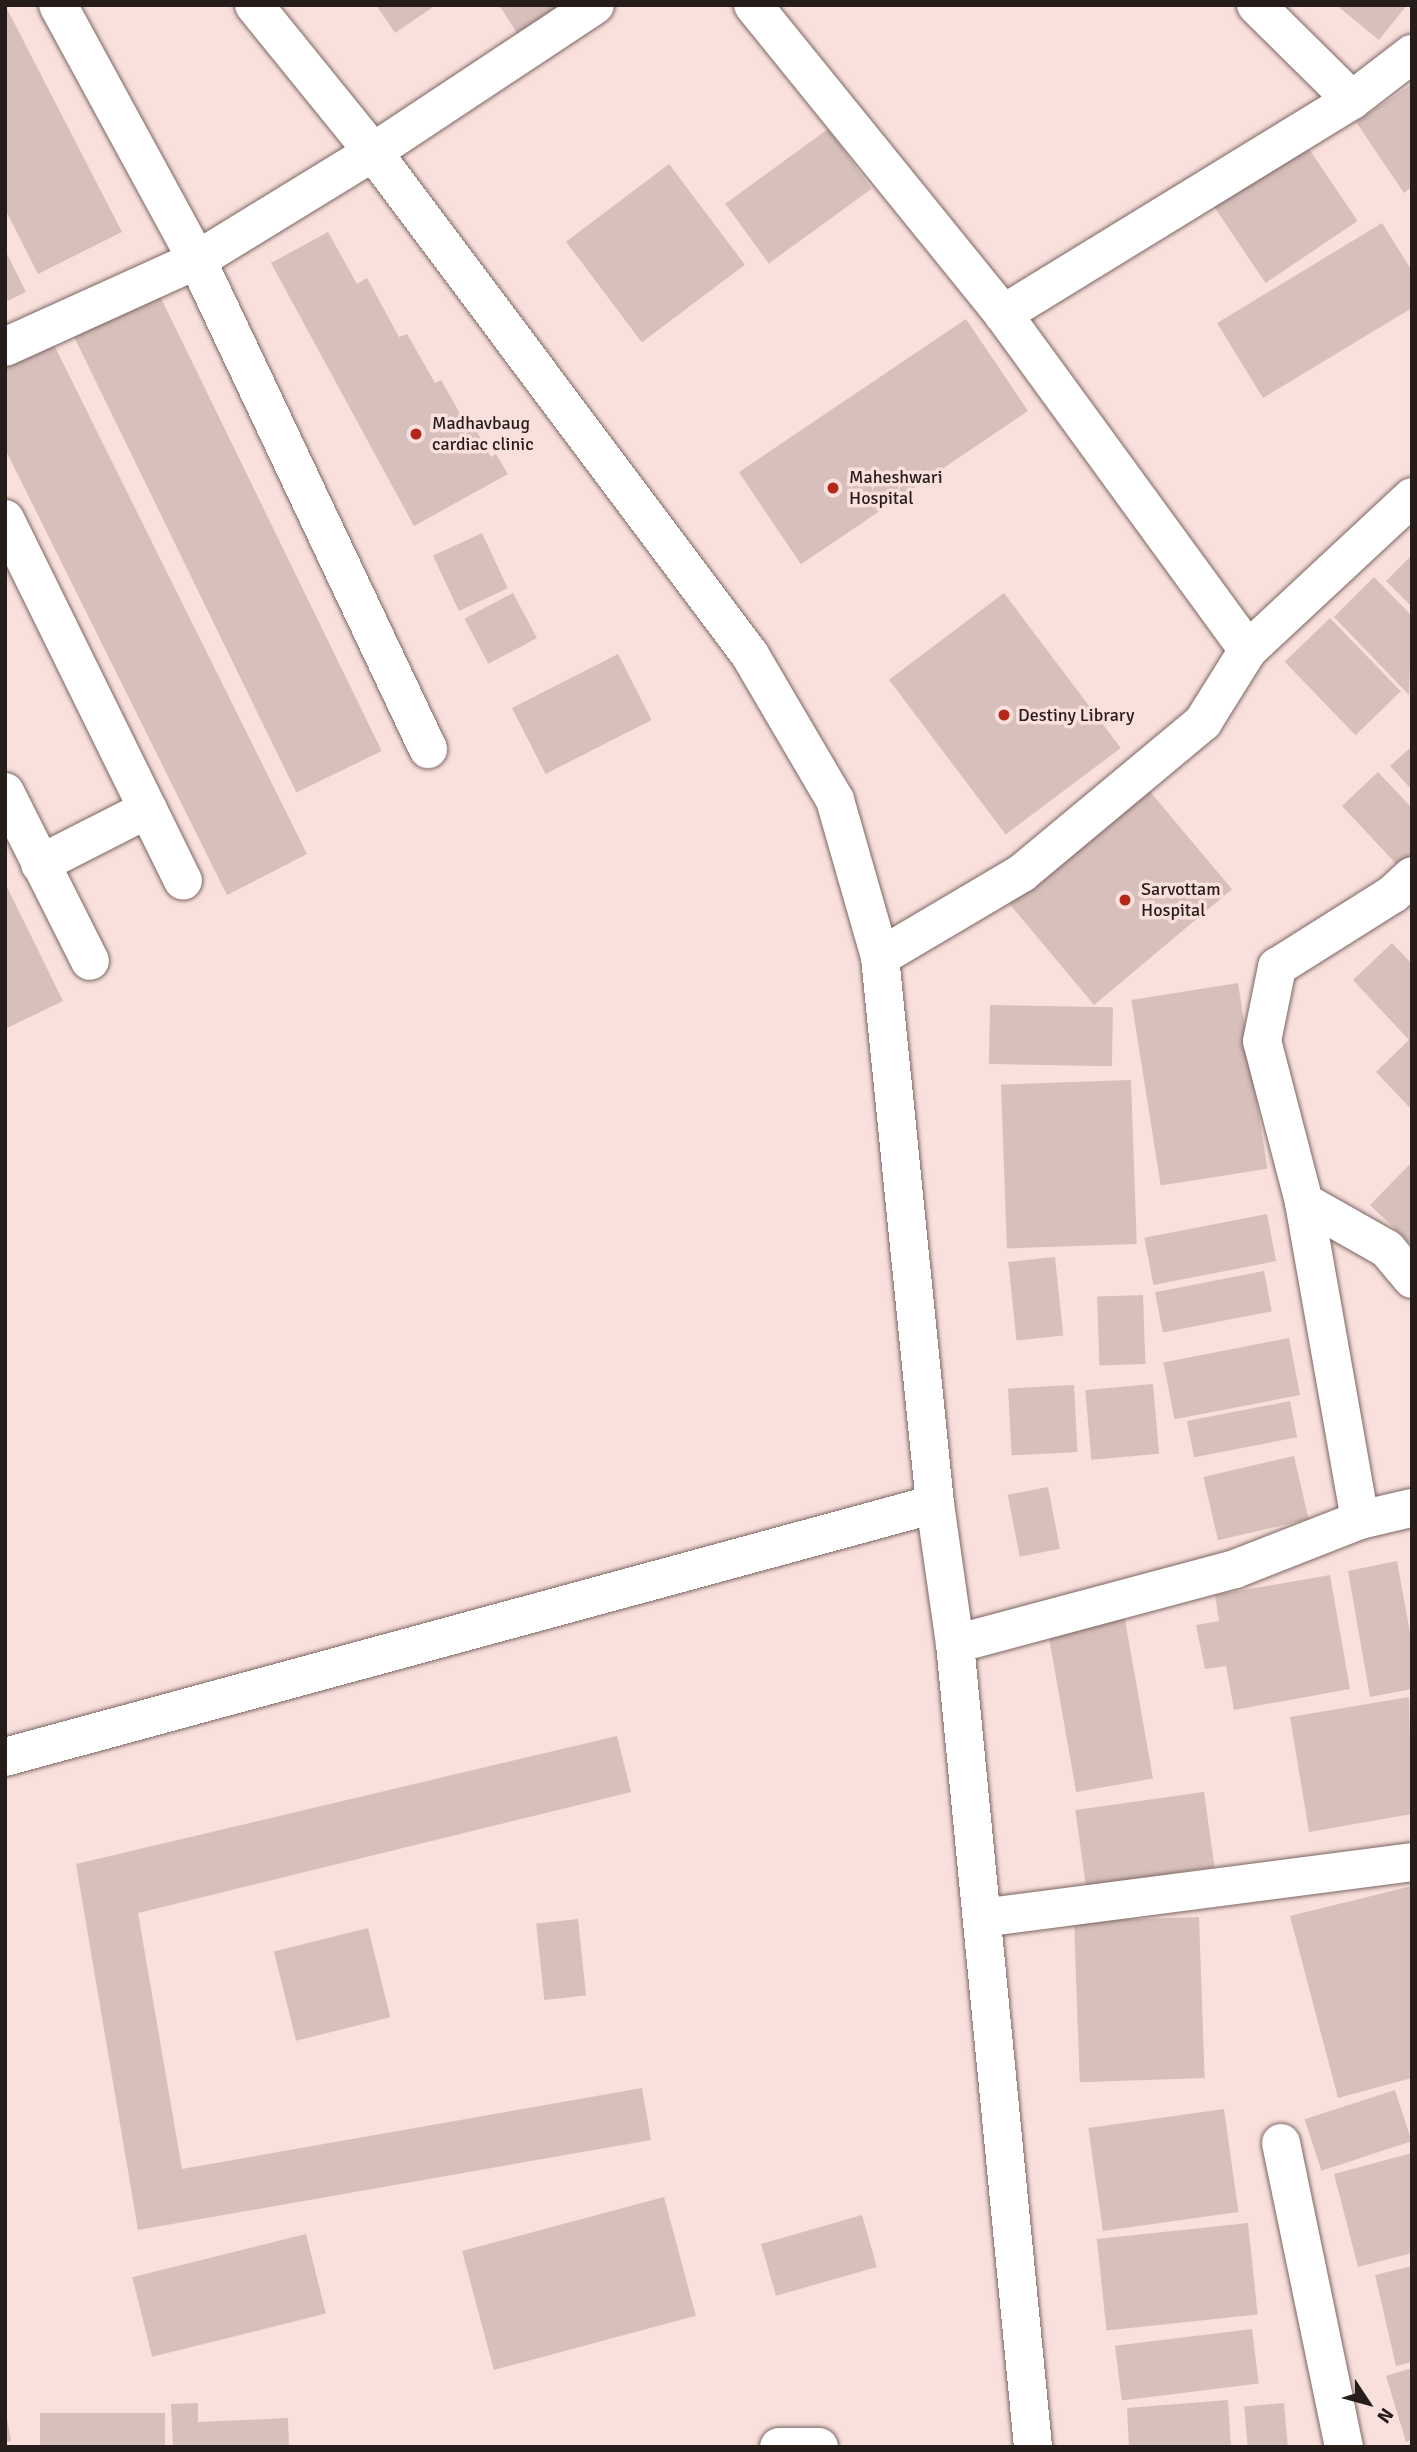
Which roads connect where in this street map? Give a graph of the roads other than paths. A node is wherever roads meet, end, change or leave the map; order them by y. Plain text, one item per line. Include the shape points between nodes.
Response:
1 (58, 5) edge
2 (254, 5) edge
3 (594, 5) edge
4 (753, 5) edge
5 (1256, 5) edge
6 (1412, 54) edge
7 (1352, 100) junction
8 (373, 152) junction
9 (197, 260) junction
10 (1003, 314) junction
11 (5, 347) edge
12 (1412, 497) edge
13 (5, 519) edge
14 (1248, 650) junction
15 (428, 749) dead end
16 (5, 792) edge
17 (148, 809) junction
18 (40, 864) junction
19 (183, 881) dead end
20 (1405, 895) edge
21 (880, 957) junction
22 (90, 961) dead end
23 (1304, 1202) junction
24 (1412, 1279) edge
25 (935, 1504) junction
26 (1412, 1509) edge
27 (1360, 1520) junction
28 (956, 1644) junction
29 (5, 1756) edge
30 (1412, 1862) edge
31 (982, 1918) junction
32 (1281, 2143) dead end
33 (779, 2447) edge
34 (819, 2447) edge
35 (1033, 2447) edge
36 (1344, 2447) edge

1 - 9 street
2 - 8 street
3 - 8 street
4 - 10 street
5 - 7 street
6 - 7 street
7 - 10 street
8 - 9 street
8 - 21 street via 750,655 835,800
9 - 11 street
9 - 15 street
10 - 14 street
12 - 14 street
13 - 17 street
14 - 21 street via 1203,722 1171,749 1022,873
16 - 18 street
17 - 18 street
17 - 19 street
18 - 22 street
20 - 23 street via 1277,967 1262,1041
21 - 25 street
23 - 24 street via 1387,1249
23 - 27 street
25 - 28 street
25 - 29 street
26 - 27 street
27 - 28 street via 1235,1569
28 - 31 street
30 - 31 street
31 - 35 street
32 - 36 street
33 - 34 street

